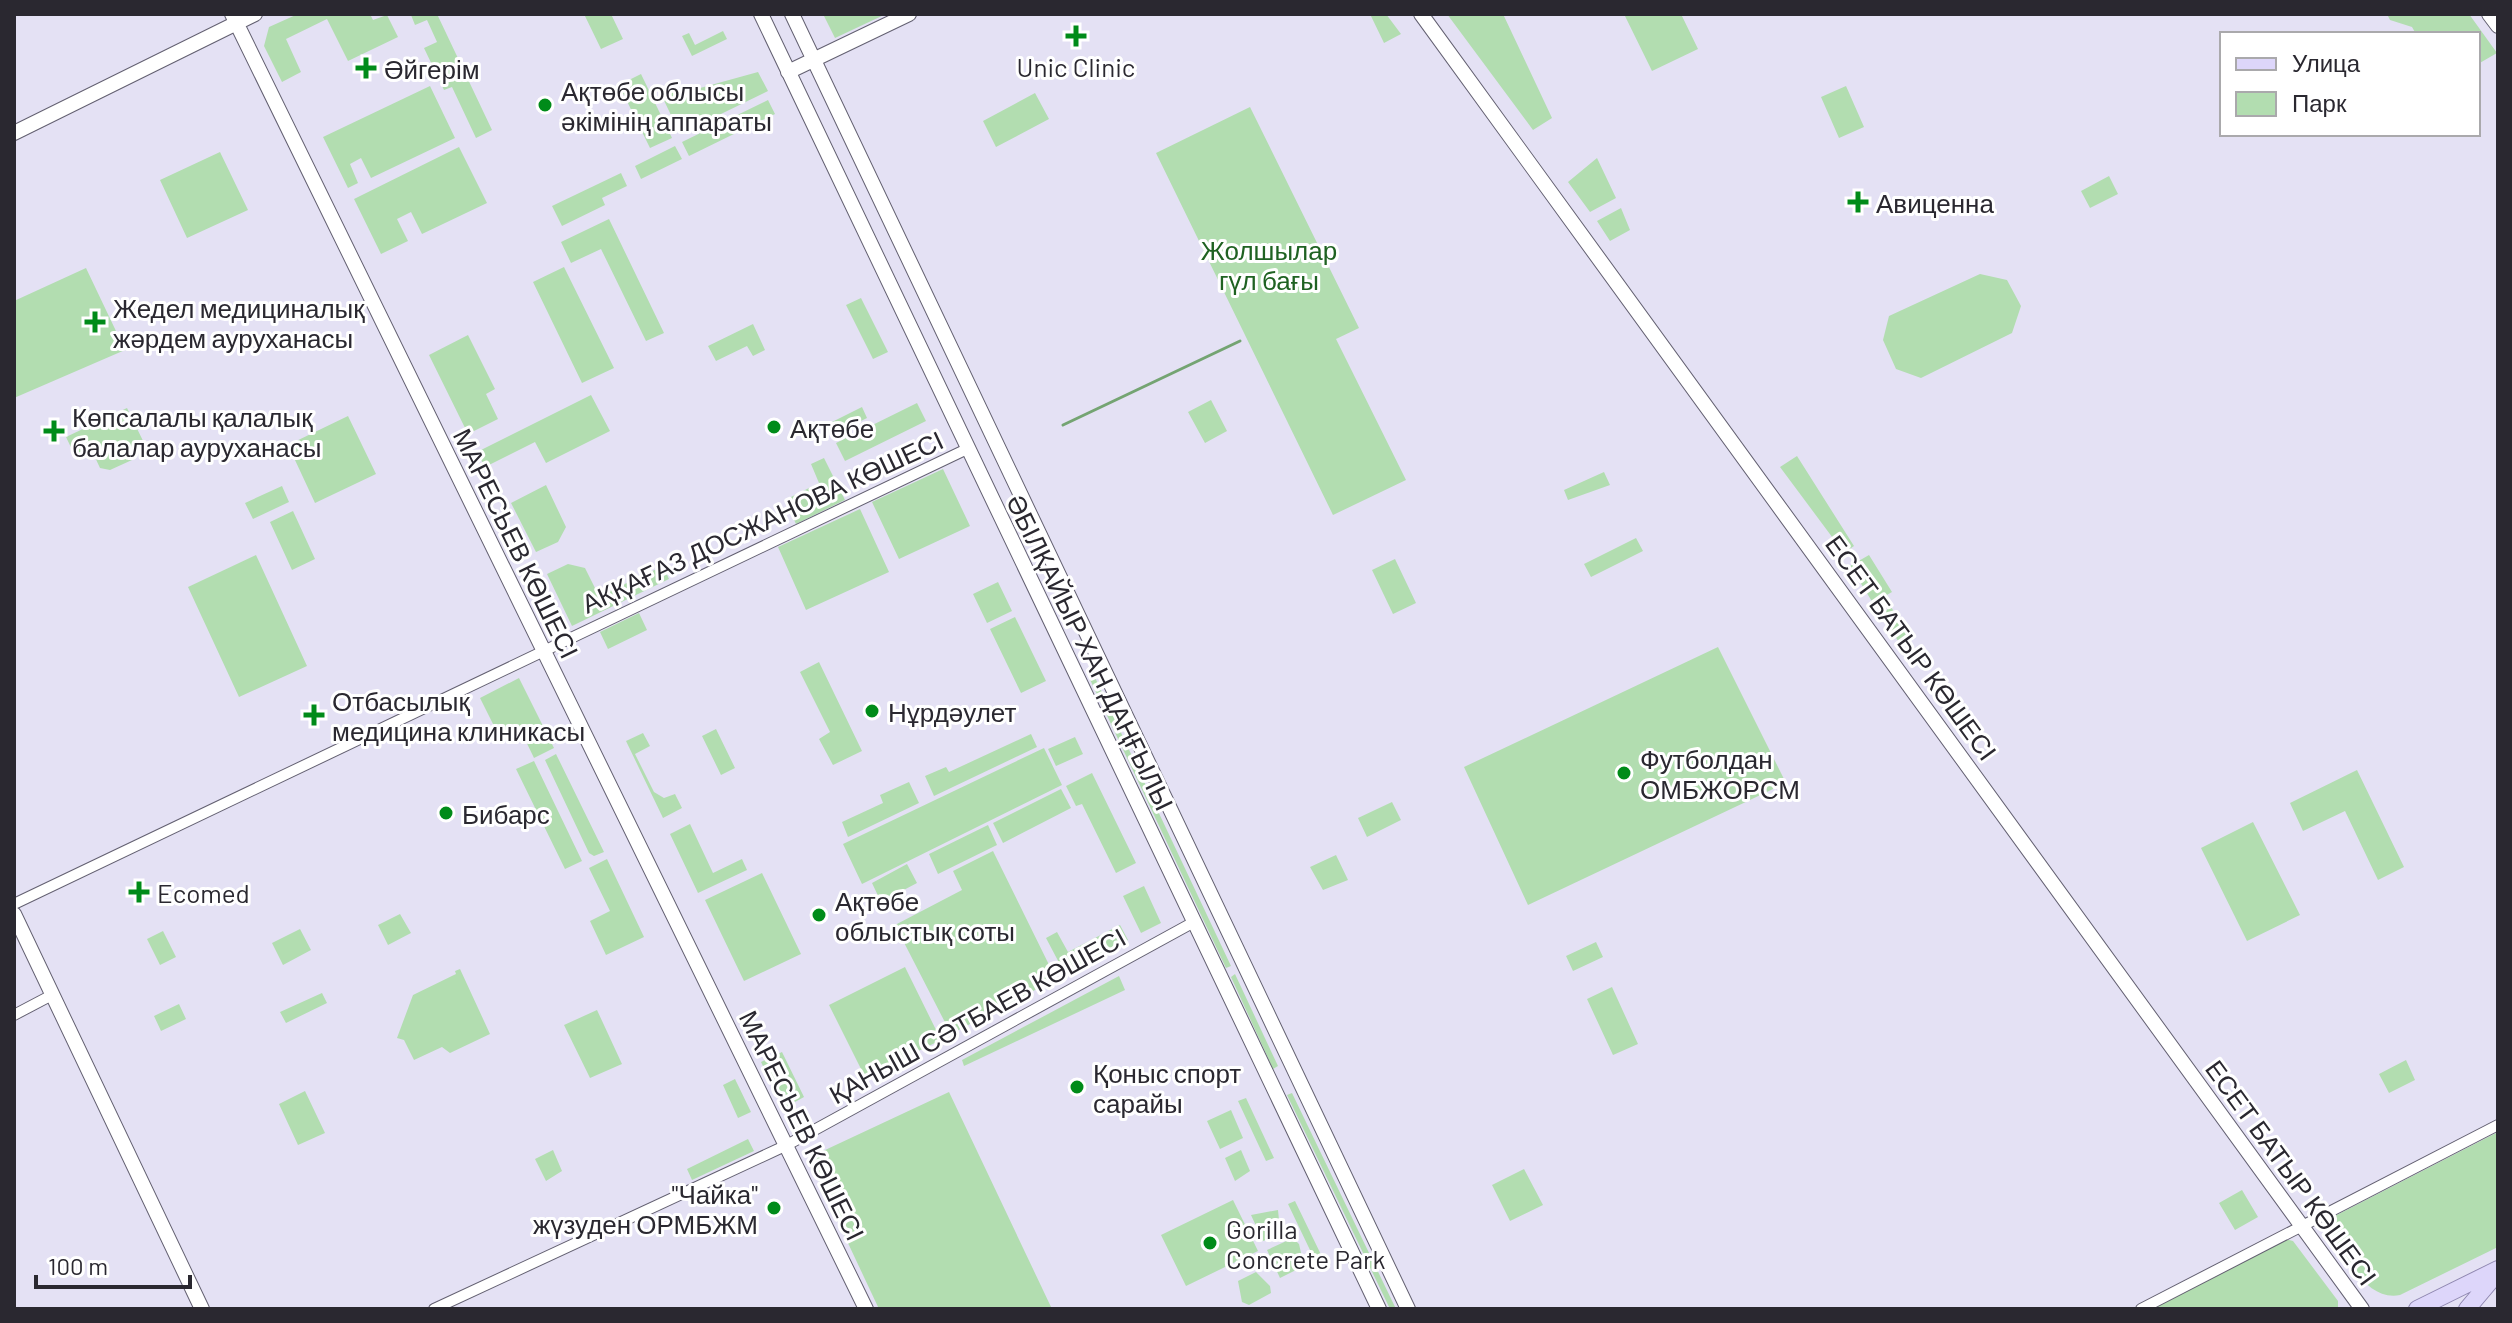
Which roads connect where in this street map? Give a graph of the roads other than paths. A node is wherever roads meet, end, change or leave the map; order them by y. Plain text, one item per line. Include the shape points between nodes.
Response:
1 (255, 14) edge
2 (761, 14) edge
3 (792, 14) edge
4 (909, 14) edge
5 (1421, 14) edge
6 (2489, 14) edge
7 (234, 18) edge
8 (2498, 26) edge
9 (814, 60) junction
10 (788, 72) junction
11 (846, 128) junction
12 (14, 133) edge
13 (821, 141) junction
14 (910, 264) junction
15 (885, 276) junction
16 (967, 449) junction
17 (1093, 648) junction
18 (543, 649) junction
19 (1068, 660) junction
20 (14, 904) edge
21 (14, 914) edge
22 (1194, 922) junction
23 (52, 995) junction
24 (14, 1015) edge
25 (1295, 1070) junction
26 (1271, 1082) junction
27 (2498, 1125) edge
28 (787, 1145) junction
29 (2301, 1226) junction
30 (2498, 1271) edge
31 (202, 1309) edge
32 (434, 1309) edge
33 (866, 1309) edge
34 (1379, 1309) edge
35 (1408, 1309) edge
36 (2141, 1309) edge
37 (2362, 1309) edge
38 (2417, 1309) edge
39 (2467, 1309) edge

1 - 7 street
2 - 10 street, ӘБІЛҚАЙЫР ХАН ДАҢҒЫЛЫ
3 - 9 street, ӘБІЛҚАЙЫР ХАН ДАҢҒЫЛЫ
4 - 9 street
5 - 29 street, ЕСЕТ БАТЫР КӨШЕСІ
6 - 8 street
7 - 12 street
7 - 18 street, МАРЕСЬЕВ КӨШЕСІ
9 - 10 street
9 - 11 street, ӘБІЛҚАЙЫР ХАН ДАҢҒЫЛЫ
10 - 13 street, ӘБІЛҚАЙЫР ХАН ДАҢҒЫЛЫ
11 - 13 street
11 - 14 street, ӘБІЛҚАЙЫР ХАН ДАҢҒЫЛЫ
13 - 15 street, ӘБІЛҚАЙЫР ХАН ДАҢҒЫЛЫ
14 - 15 street
14 - 17 street, ӘБІЛҚАЙЫР ХАН ДАҢҒЫЛЫ
15 - 16 street, ӘБІЛҚАЙЫР ХАН ДАҢҒЫЛЫ
16 - 18 street, АҚҚАҒАЗ ДОСЖАНОВА КӨШЕСІ
16 - 19 street, ӘБІЛҚАЙЫР ХАН ДАҢҒЫЛЫ
17 - 19 street
17 - 25 street, ӘБІЛҚАЙЫР ХАН ДАҢҒЫЛЫ
18 - 20 street, АҚҚАҒАЗ ДОСЖАНОВА КӨШЕСІ
18 - 28 street, МАРЕСЬЕВ КӨШЕСІ
19 - 22 street, ӘБІЛҚАЙЫР ХАН ДАҢҒЫЛЫ
21 - 23 street
22 - 26 street, ӘБІЛҚАЙЫР ХАН ДАҢҒЫЛЫ
22 - 28 street, ҚАНЫШ СӘТБАЕВ КӨШЕСІ
23 - 24 street
23 - 31 street
25 - 26 street
25 - 35 street, ӘБІЛҚАЙЫР ХАН ДАҢҒЫЛЫ
26 - 34 street, ӘБІЛҚАЙЫР ХАН ДАҢҒЫЛЫ
27 - 29 street
28 - 32 street, ҚАНЫШ СӘТБАЕВ КӨШЕСІ
28 - 33 street, МАРЕСЬЕВ КӨШЕСІ
29 - 36 street
29 - 37 street, ЕСЕТ БАТЫР КӨШЕСІ
30 - 38 main road
30 - 39 main road

